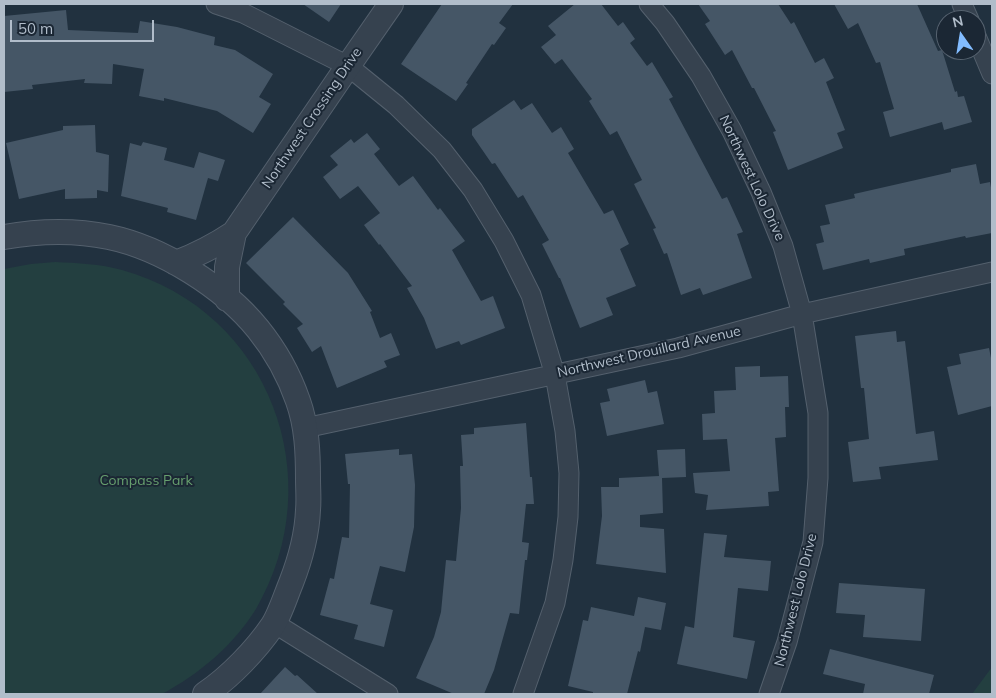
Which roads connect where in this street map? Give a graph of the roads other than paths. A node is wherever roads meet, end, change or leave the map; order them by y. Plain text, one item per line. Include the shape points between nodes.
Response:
1 (216, 4) edge
2 (391, 4) edge
3 (649, 4) edge
4 (986, 60) edge
5 (348, 66) junction
6 (992, 74) edge
7 (234, 233) junction
8 (4, 237) edge
9 (176, 263) junction
10 (992, 272) edge
11 (227, 298) junction
12 (802, 314) junction
13 (554, 375) junction
14 (305, 428) junction
15 (274, 623) junction
16 (205, 694) edge
17 (388, 694) edge
18 (523, 694) edge
19 (770, 694) edge

1 - 5 street via 243,13
2 - 5 street, Northwest Crossing Drive
3 - 12 street, Northwest Lolo Drive via 702,76 732,131 783,246
4 - 6 street
5 - 7 street, Northwest Crossing Drive
5 - 13 street via 396,105 442,150 473,190 531,295
7 - 9 street, Northwest Crossing Drive
7 - 11 street, Northwest Crossing Drive via 227,267
8 - 9 street via 47,233 98,235 137,245
9 - 11 street
10 - 12 street, Northwest Drouillard Avenue
11 - 14 street via 259,330 281,363 298,401
12 - 13 street, Northwest Drouillard Avenue via 678,348
12 - 19 street, Northwest Lolo Drive via 818,413 817,496 813,542
13 - 14 street, Northwest Drouillard Avenue
13 - 18 street via 565,431 568,517 555,603
14 - 15 street via 308,510 304,542
15 - 16 street via 233,671
15 - 17 street

